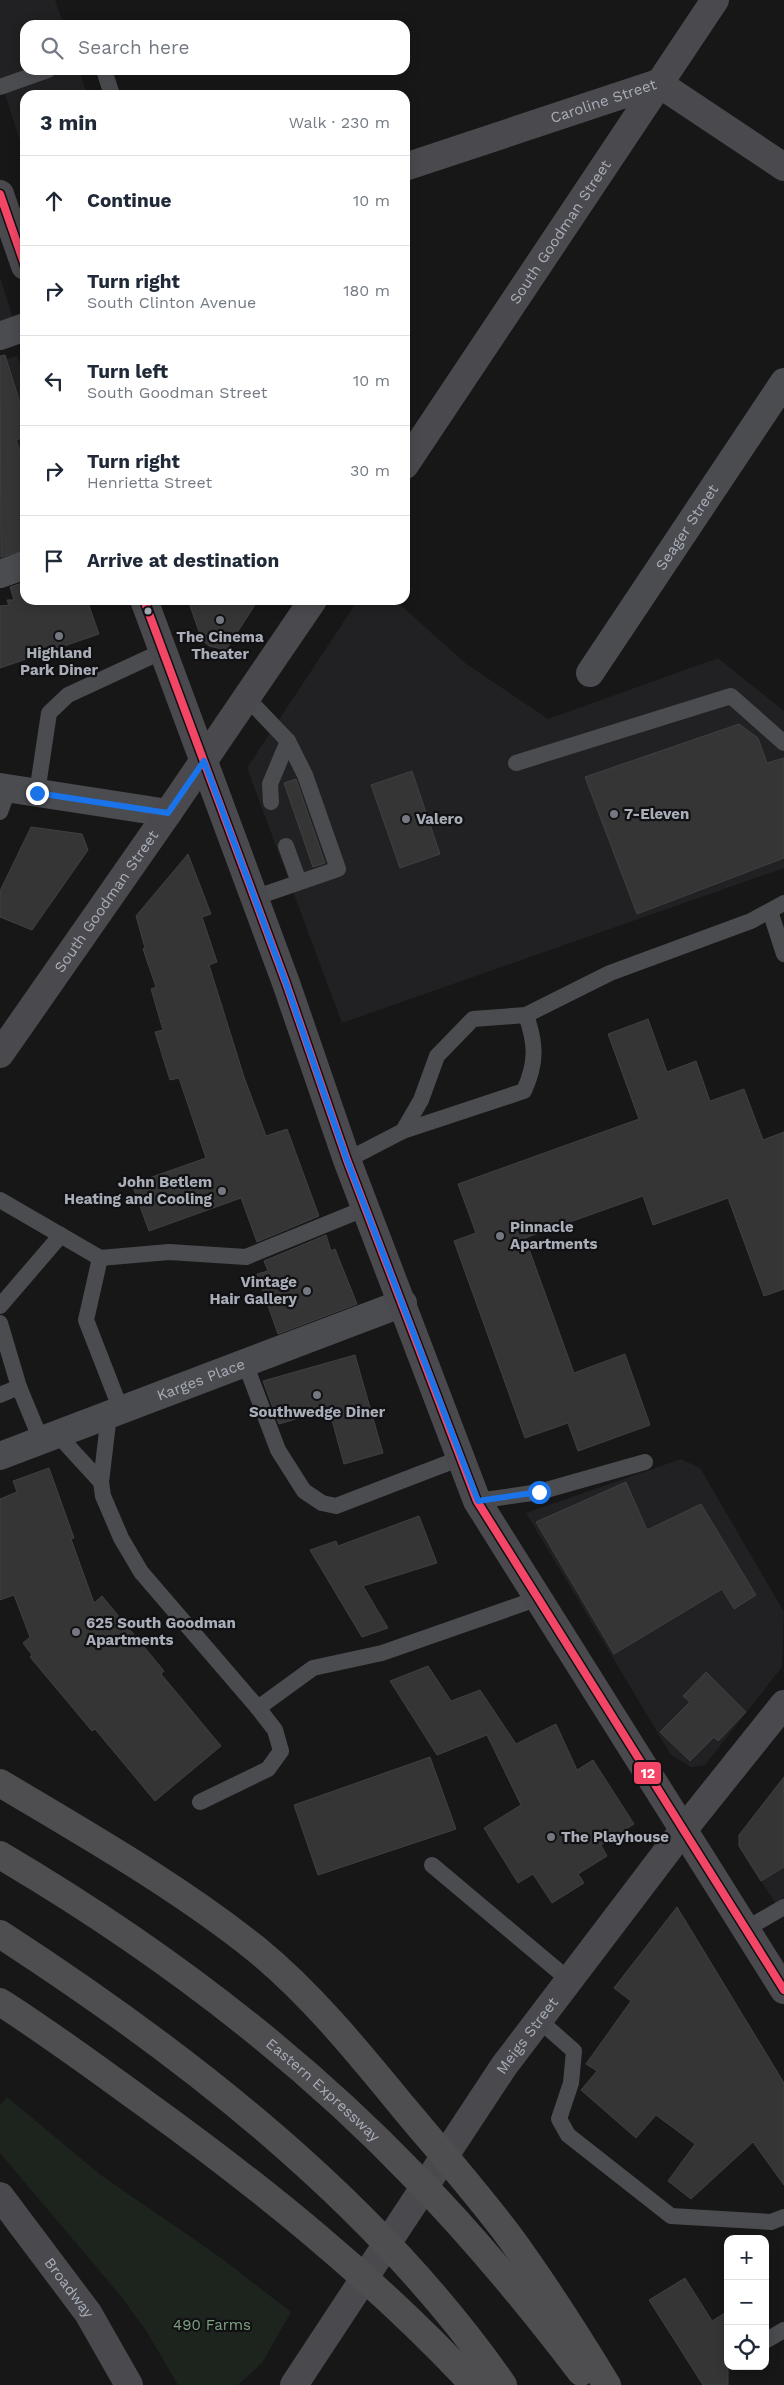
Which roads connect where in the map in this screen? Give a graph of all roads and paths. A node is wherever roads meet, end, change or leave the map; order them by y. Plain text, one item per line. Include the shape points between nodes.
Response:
1 (715, 0) edge
2 (33, 75) edge
3 (106, 75) edge
4 (658, 83) junction
5 (0, 86) edge
6 (110, 90) edge
7 (410, 165) edge
8 (784, 167) edge
9 (0, 194) edge
10 (20, 252) edge
11 (20, 329) edge
12 (0, 336) edge
13 (784, 382) edge
14 (410, 457) edge
15 (20, 566) edge
16 (0, 574) edge
17 (146, 605) edge
18 (311, 605) edge
19 (164, 652) junction
20 (590, 673) dead end
21 (247, 698) junction
22 (288, 741) junction
23 (784, 743) edge
24 (204, 761) junction
25 (516, 762) dead end
26 (37, 793) junction
27 (3, 796) edge
28 (271, 802) dead end
29 (168, 813) junction
30 (286, 846) dead end
31 (299, 882) junction
32 (254, 898) junction
33 (777, 907) edge
34 (784, 954) edge
35 (526, 1015) junction
36 (0, 1054) edge
37 (403, 1131) junction
38 (347, 1160) junction
39 (0, 1200) edge
40 (366, 1208) junction
41 (61, 1235) junction
42 (100, 1258) junction
43 (403, 1302) junction
44 (0, 1306) edge
45 (0, 1322) edge
46 (245, 1363) junction
47 (20, 1387) junction
48 (0, 1395) edge
49 (115, 1412) junction
50 (49, 1437) junction
51 (0, 1456) edge
52 (461, 1458) junction
53 (645, 1462) dead end
54 (101, 1482) junction
55 (478, 1501) junction
56 (539, 1598) junction
57 (784, 1704) edge
58 (258, 1708) junction
59 (0, 1783) edge
60 (200, 1802) dead end
61 (684, 1829) junction
62 (0, 1855) edge
63 (432, 1865) dead end
64 (784, 1907) edge
65 (746, 1929) junction
66 (0, 1934) edge
67 (569, 1980) junction
68 (784, 1990) edge
69 (0, 2002) edge
70 (539, 2020) junction
71 (0, 2196) edge
72 (784, 2217) edge
73 (784, 2330) edge
74 (769, 2339) edge
75 (130, 2385) edge
76 (294, 2385) edge
77 (474, 2385) edge
78 (503, 2385) edge
79 (591, 2385) edge
80 (608, 2385) edge

1 - 4 street, South Goodman Street
2 - 5 lane
3 - 6 lane
4 - 7 street, Caroline Street
4 - 8 street, Caroline Street
4 - 14 street, South Goodman Street
9 - 10 street
11 - 12 street
13 - 20 street, Seager Street
15 - 16 street
17 - 19 street
18 - 21 street, South Goodman Street
19 - 24 street
19 - 26 lane via 68,695 49,713
21 - 22 lane
21 - 24 street, South Goodman Street
22 - 28 lane via 270,784
22 - 31 lane via 305,775 338,869
23 - 25 lane via 731,696
24 - 29 street, South Goodman Street
24 - 32 street
26 - 27 street
26 - 29 street
29 - 36 street, South Goodman Street
30 - 31 lane
31 - 32 lane
32 - 38 street
33 - 34 lane
33 - 35 lane via 751,921 610,973
35 - 37 lane via 473,1020 437,1056 421,1100
35 - 37 lane via 534,1038 532,1073 524,1091
37 - 38 lane
38 - 40 street
39 - 41 lane
40 - 42 lane via 246,1257 170,1252
40 - 43 street
41 - 42 lane
41 - 44 lane
42 - 49 lane via 86,1320
43 - 46 street, Karges Place
43 - 52 street
45 - 47 lane
46 - 49 street, Karges Place
46 - 52 lane via 278,1450 304,1491 322,1503 336,1506
47 - 48 lane
47 - 50 lane
49 - 50 street, Karges Place
49 - 54 lane
50 - 51 street, Karges Place
50 - 54 lane
52 - 55 street
53 - 55 lane via 539,1492
54 - 58 lane via 121,1538 141,1572
55 - 56 street
56 - 58 lane via 382,1653 313,1668
56 - 61 street
57 - 61 street, Meigs Street
58 - 60 lane via 276,1730 281,1751 268,1769
59 - 80 highway via 219,1921 257,1950 309,1998 492,2215 540,2280
61 - 65 street
61 - 67 street, Meigs Street
62 - 79 highway, Eastern Expressway via 177,1971 299,2068 414,2175 451,2215
63 - 67 lane
64 - 65 lane
65 - 68 street
66 - 78 highway via 172,2052 290,2151 401,2260
67 - 70 street, Meigs Street
69 - 77 highway via 155,2110 272,2199 396,2306
70 - 72 lane via 574,2051 571,2083 559,2119 568,2135 671,2216 772,2222
70 - 76 street, Meigs Street via 489,2088
71 - 75 street, Broadway via 88,2313
73 - 74 lane

